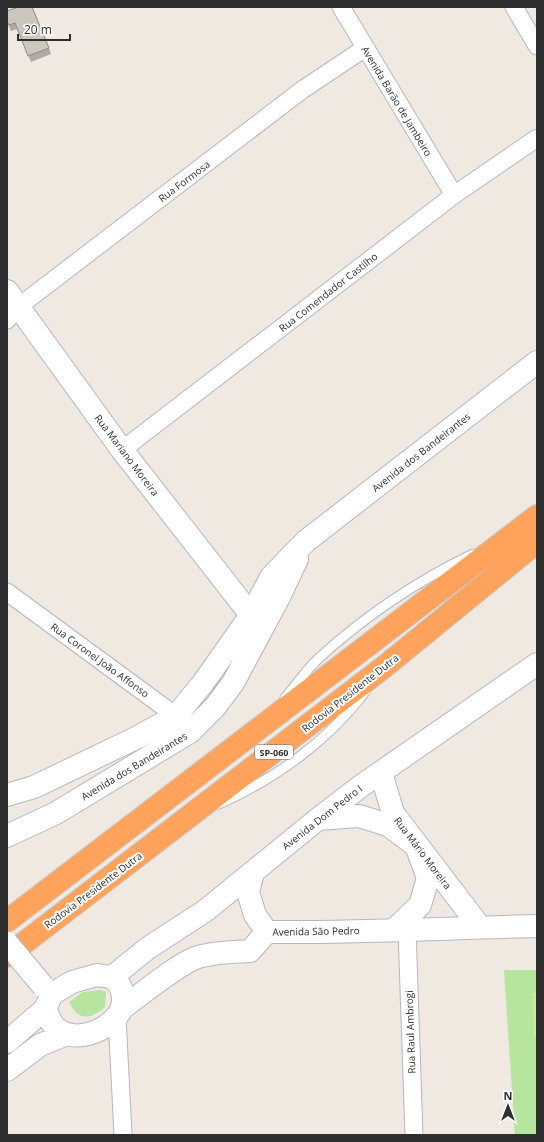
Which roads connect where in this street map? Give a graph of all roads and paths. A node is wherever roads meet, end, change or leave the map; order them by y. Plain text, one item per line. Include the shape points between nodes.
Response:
1 (341, 7) edge
2 (514, 7) edge
3 (537, 46) edge
4 (365, 48) junction
5 (537, 138) edge
6 (454, 195) junction
7 (11, 306) edge
8 (537, 362) edge
9 (122, 450) junction
10 (537, 516) edge
11 (306, 541) junction
12 (537, 542) edge
13 (7, 592) edge
14 (251, 615) junction
15 (537, 664) edge
16 (183, 724) junction
17 (381, 773) junction
18 (7, 795) edge
19 (318, 819) junction
20 (7, 836) edge
21 (416, 846) junction
22 (253, 873) junction
23 (7, 921) edge
24 (537, 926) edge
25 (480, 927) junction
26 (401, 929) junction
27 (267, 932) junction
28 (7, 942) edge
29 (7, 956) edge
30 (112, 977) junction
31 (47, 997) junction
32 (119, 1012) junction
33 (67, 1034) junction
34 (7, 1042) edge
35 (7, 1070) edge
36 (123, 1135) edge
37 (414, 1135) edge

1 - 4 street, Avenida Barão de Jambeiro
2 - 3 street
4 - 6 street, Avenida Barão de Jambeiro
4 - 7 street, Rua Formosa via 302,90
5 - 6 street, Rua Comendador Castilho
6 - 9 street, Rua Comendador Castilho
7 - 9 main road, Rua Mariano Moreira
8 - 11 main road, Avenida dos Bandeirantes
9 - 14 main road, Rua Mariano Moreira
10 - 23 highway, SP-060
11 - 14 main road, Avenida dos Bandeirantes via 271,577
11 - 16 main road, Avenida dos Bandeirantes via 233,683 215,707
12 - 29 highway, Rodovia Presidente Dutra / SP-060 via 384,667
13 - 16 street, Rua Coronel João Affonso
14 - 16 main road, Avenida dos Bandeirantes via 203,683
15 - 17 main road, Avenida Dom Pedro I
16 - 18 main road, Avenida dos Bandeirantes via 138,738 34,787
16 - 20 main road, Avenida dos Bandeirantes via 56,813
17 - 19 main road, Avenida Dom Pedro I
17 - 21 main road, Rua Mário Moreira via 393,813
19 - 21 main road via 358,816 388,825
19 - 22 main road, Avenida Dom Pedro I
21 - 25 main road, Rua Mário Moreira
21 - 26 main road via 428,878 420,905
22 - 27 main road via 248,892 255,915
22 - 30 main road, Avenida Dom Pedro I via 205,911 148,948
24 - 25 main road, Avenida São Pedro
25 - 26 main road, Avenida São Pedro
26 - 27 main road, Avenida São Pedro via 323,933
26 - 37 street, Rua Raul Ambrogi
27 - 32 main road, Avenida São Pedro via 250,951 218,953 186,962
28 - 31 main road, bridge
30 - 31 main road via 97,975 72,982
30 - 32 main road via 123,993
31 - 33 main road via 55,1027
31 - 34 main road
32 - 33 main road via 102,1028 82,1036
32 - 36 street
33 - 35 main road via 40,1045

